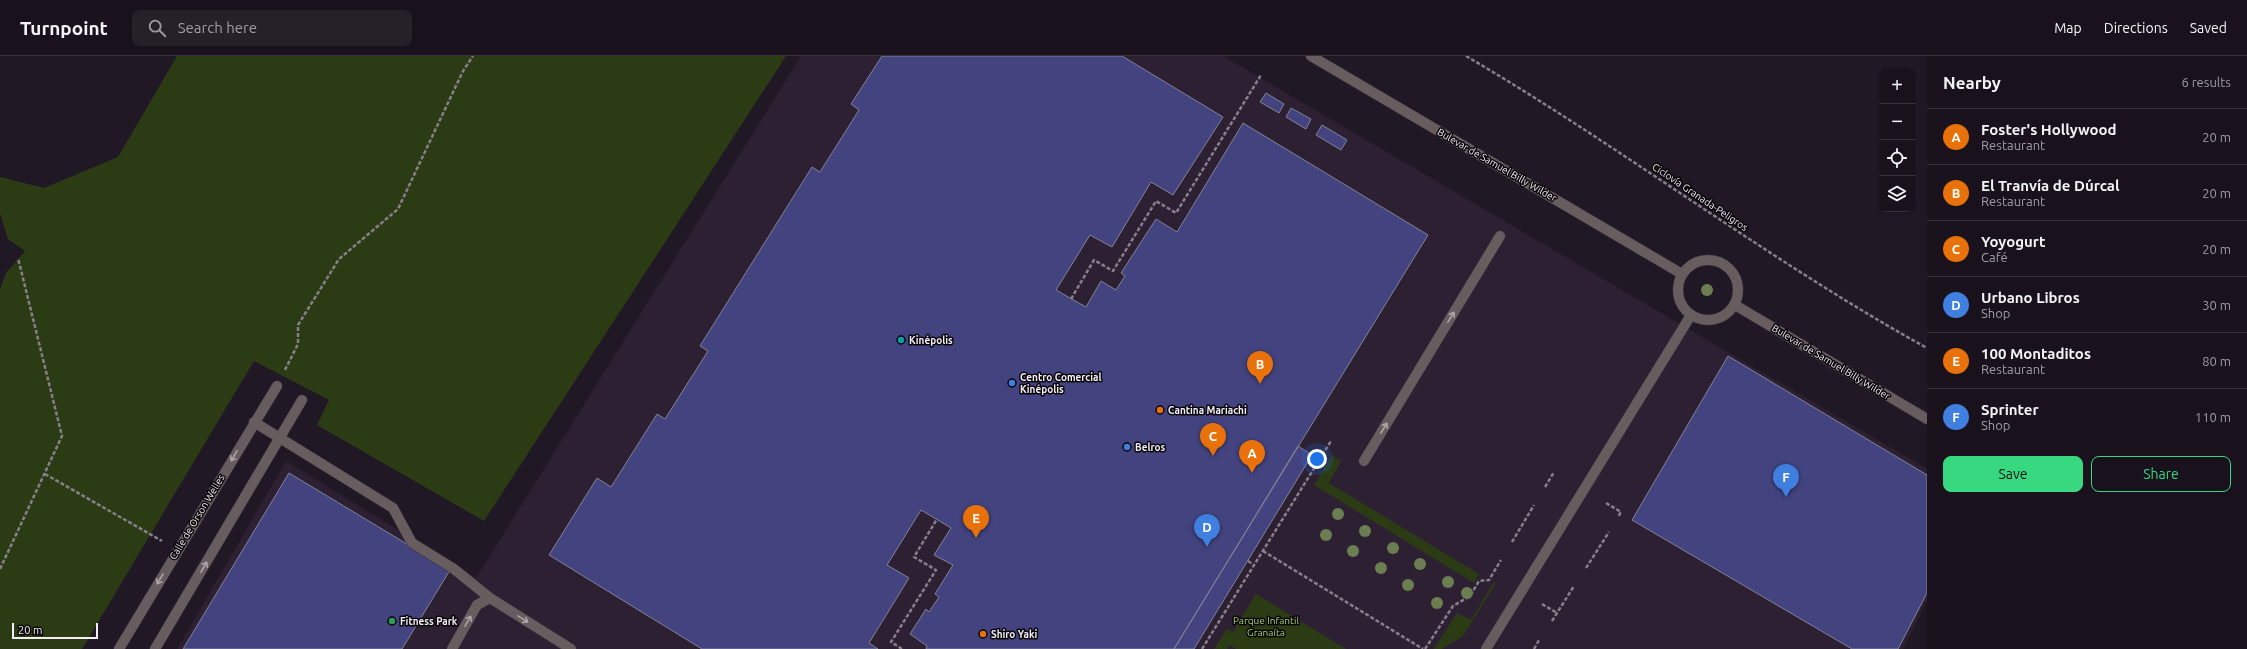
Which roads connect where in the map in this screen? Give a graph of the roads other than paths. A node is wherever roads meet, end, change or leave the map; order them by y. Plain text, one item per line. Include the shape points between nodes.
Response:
1 (1311, 56) edge
2 (1500, 236) dead end
3 (1682, 274) junction
4 (1735, 305) junction
5 (1691, 315) junction
6 (276, 386) road end
7 (302, 400) dead end
8 (1927, 419) edge
9 (254, 422) junction
10 (279, 437) junction
11 (1364, 461) dead end
12 (490, 598) junction
13 (119, 649) edge
14 (155, 649) edge
15 (452, 649) edge
16 (571, 649) edge
17 (1486, 649) edge

1 - 3 street, Bulevar de Samuel Billy Wilder
11 -> 2 street
3 - 4 street via 1690,266 1704,260 1719,262 1728,267 1735,275 1738,285
3 - 5 street via 1678,292 1680,302
4 - 5 street via 1729,312 1711,320 1702,320
4 - 8 street, Bulevar de Samuel Billy Wilder
5 - 17 street
6 - 9 street, Calle de Orson Welles
7 - 10 street
9 - 10 street
9 -> 13 street, Calle de Orson Welles
10 - 12 street via 393,508 412,543 454,569
14 -> 10 street
15 -> 12 street via 477,605
12 -> 16 street

